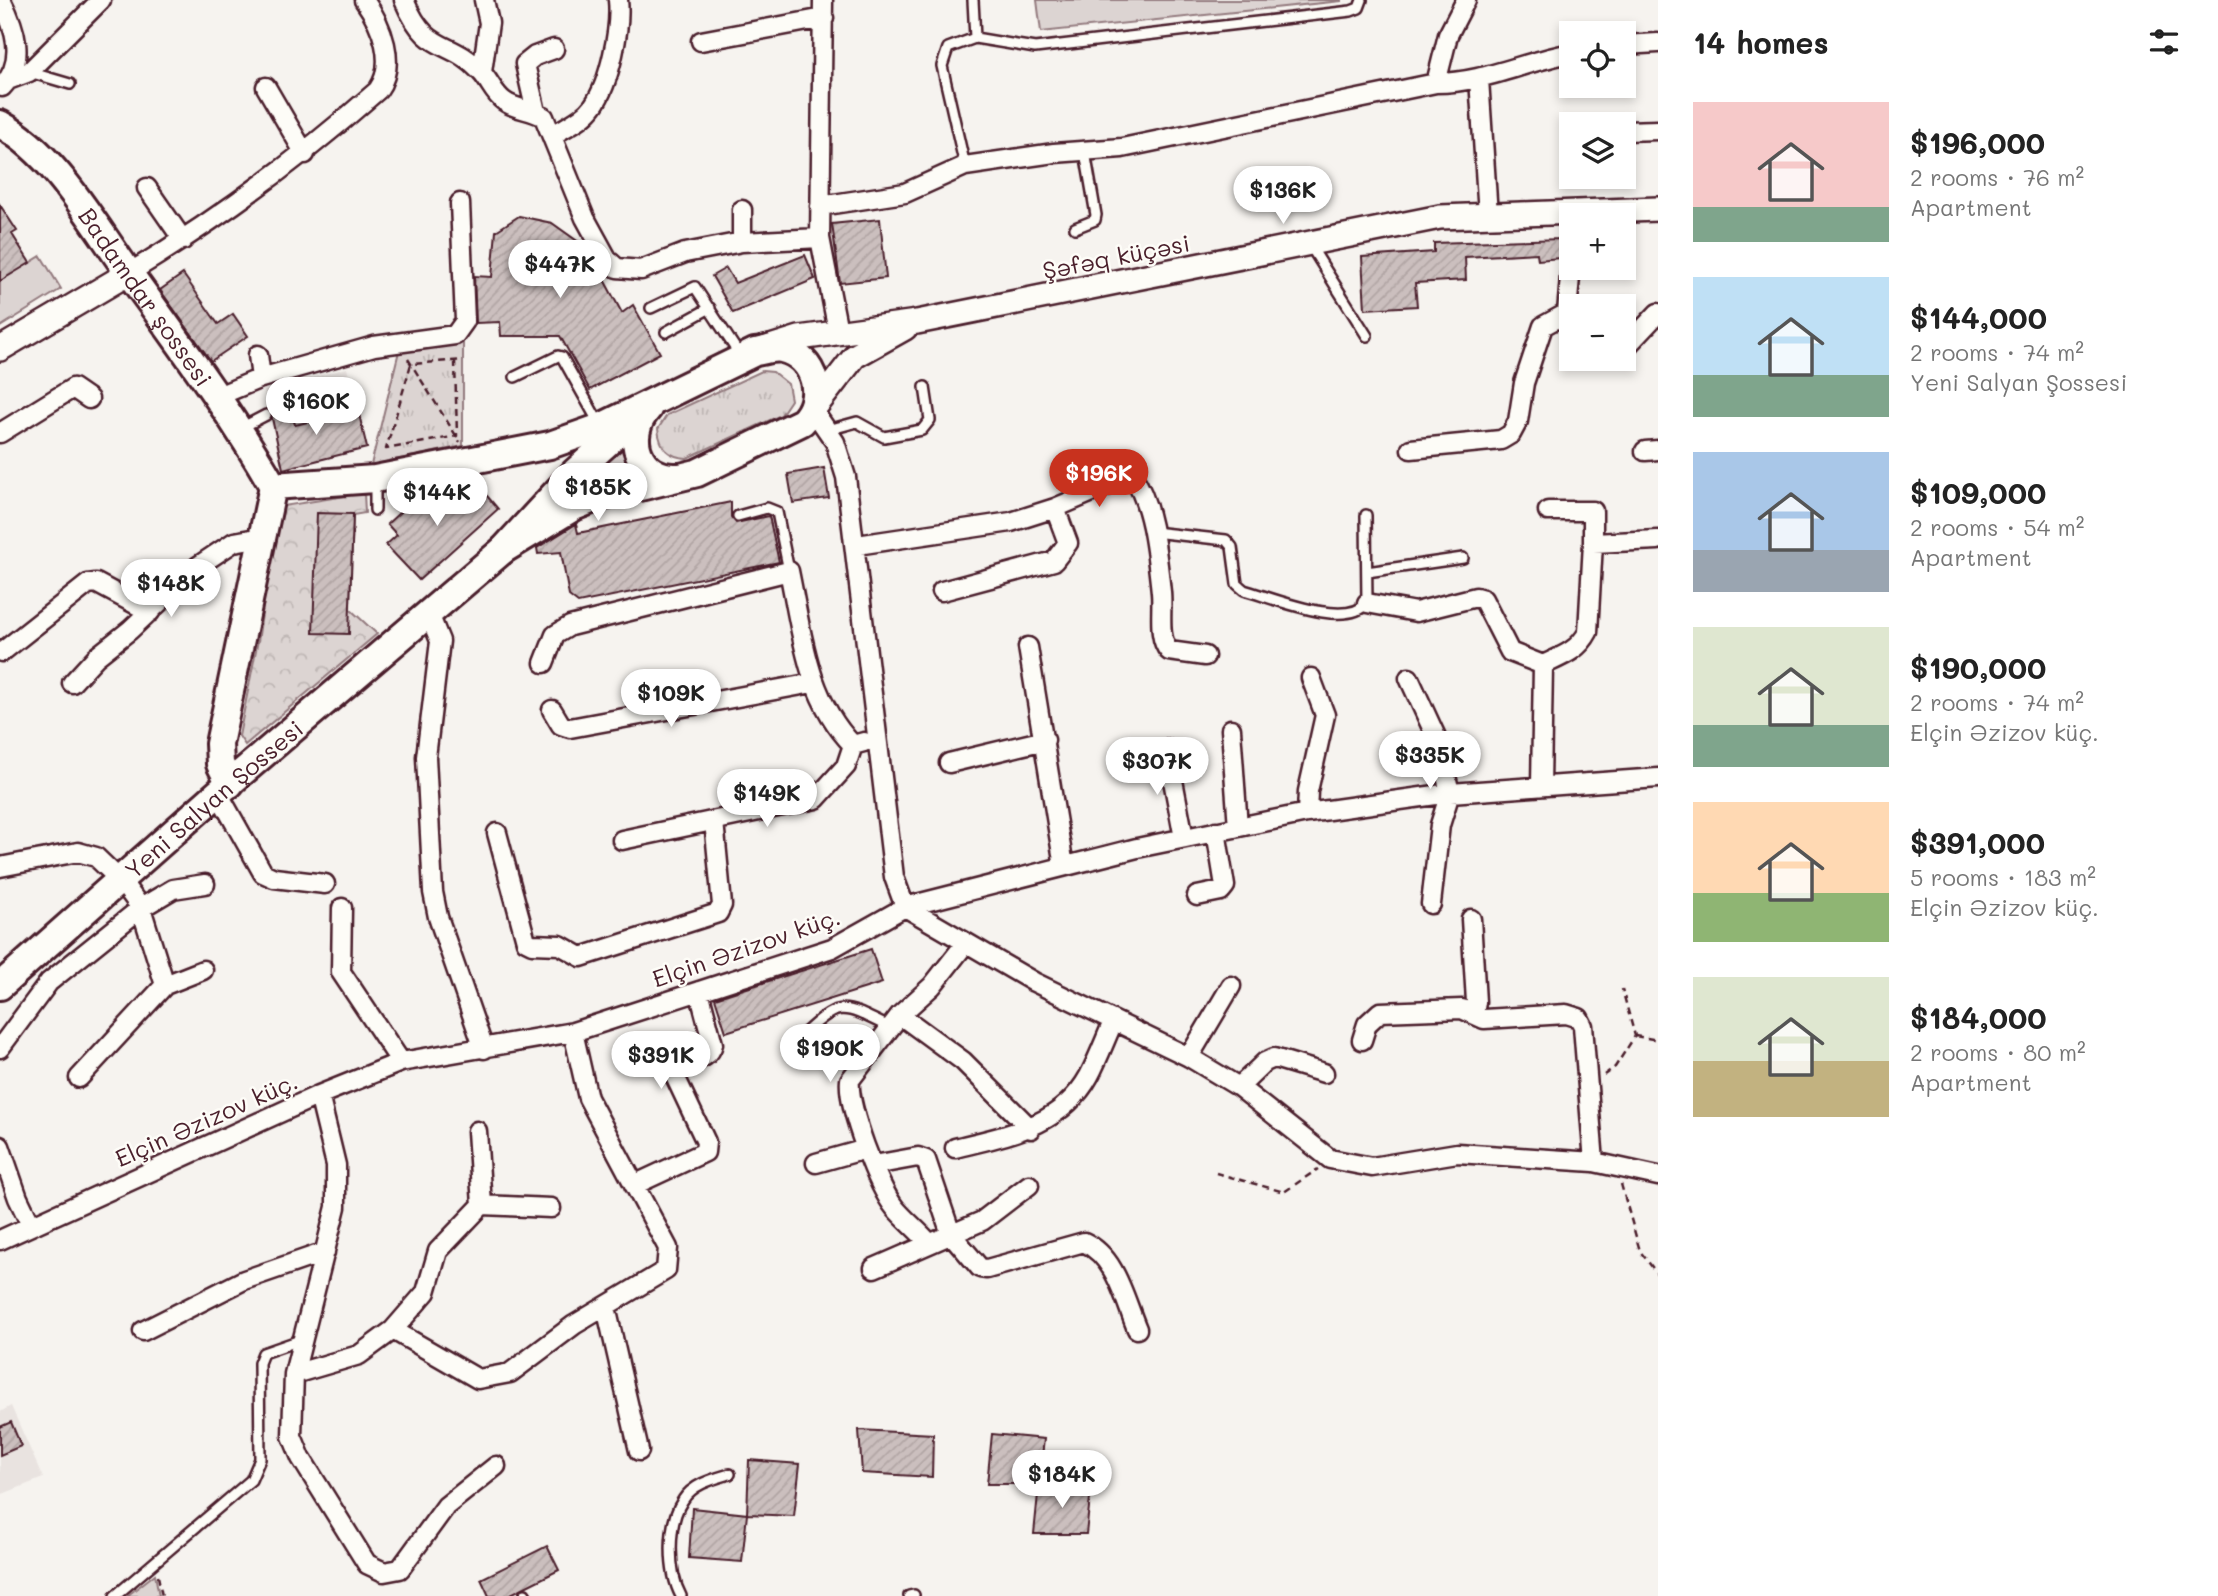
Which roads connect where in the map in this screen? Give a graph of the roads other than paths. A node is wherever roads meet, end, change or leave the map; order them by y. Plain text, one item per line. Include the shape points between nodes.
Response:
1 (1, 0) edge
2 (101, 0) edge
3 (364, 0) edge
4 (404, 0) edge
5 (484, 0) edge
6 (618, 0) edge
7 (973, 0) edge
8 (1362, 0) edge
9 (1466, 0) edge
10 (823, 9) edge
11 (975, 38) junction
12 (701, 41) dead end
13 (1658, 43) edge
14 (1636, 45) edge
15 (554, 49) dead end
16 (1559, 55) edge
17 (29, 72) junction
18 (482, 72) junction
19 (1479, 79) junction
20 (1436, 83) junction
21 (4, 84) edge
22 (70, 84) dead end
23 (266, 87) dead end
24 (536, 112) junction
25 (0, 124) edge
26 (1658, 130) edge
27 (1636, 131) edge
28 (553, 135) junction
29 (1085, 152) junction
30 (305, 153) junction
31 (965, 166) junction
32 (147, 188) dead end
33 (460, 203) dead end
34 (821, 206) junction
35 (1658, 209) edge
36 (741, 210) dead end
37 (1636, 210) edge
38 (1559, 213) edge
39 (1488, 215) junction
40 (1075, 228) dead end
41 (820, 238) junction
42 (184, 240) junction
43 (742, 242) junction
44 (1309, 244) junction
45 (128, 273) junction
46 (1570, 280) edge
47 (710, 307) junction
48 (651, 308) dead end
49 (1658, 313) edge
50 (918, 322) junction
51 (838, 331) junction
52 (666, 332) dead end
53 (1367, 336) dead end
54 (1636, 336) edge
55 (0, 349) edge
56 (258, 355) dead end
57 (748, 355) junction
58 (515, 377) dead end
59 (261, 378) junction
60 (925, 387) dead end
61 (218, 396) junction
62 (659, 397) junction
63 (89, 399) dead end
64 (266, 415) dead end
65 (820, 420) junction
66 (601, 427) junction
67 (240, 429) junction
68 (0, 433) edge
69 (1411, 449) dead end
70 (686, 477) junction
71 (375, 479) junction
72 (273, 486) junction
73 (1055, 509) junction
74 (374, 510) dead end
75 (1548, 511) dead end
76 (1366, 515) dead end
77 (738, 516) dead end
78 (1151, 531) junction
79 (262, 537) junction
80 (1658, 540) edge
81 (1593, 543) junction
82 (856, 545) junction
83 (503, 550) junction
84 (1463, 558) dead end
85 (789, 571) junction
86 (1367, 572) junction
87 (942, 591) dead end
88 (1367, 603) junction
89 (150, 612) junction
90 (429, 614) junction
91 (1028, 647) dead end
92 (2, 652) dead end
93 (1205, 656) dead end
94 (544, 663) dead end
95 (1543, 665) junction
96 (1311, 678) dead end
97 (1409, 678) dead end
98 (72, 683) dead end
99 (813, 683) junction
100 (552, 710) dead end
101 (1231, 729) dead end
102 (876, 739) junction
103 (1045, 740) junction
104 (853, 745) junction
105 (1167, 749) dead end
106 (949, 762) dead end
107 (1658, 778) edge
108 (1541, 786) junction
109 (224, 788) junction
110 (1450, 793) junction
111 (1307, 813) junction
112 (714, 821) junction
113 (1238, 827) junction
114 (1216, 831) junction
115 (497, 833) dead end
116 (1184, 838) junction
117 (622, 840) dead end
118 (1064, 866) junction
119 (0, 867) edge
120 (122, 882) junction
121 (205, 884) dead end
122 (325, 884) dead end
123 (1197, 895) dead end
124 (1431, 904) dead end
125 (905, 907) junction
126 (141, 908) junction
127 (342, 908) dead end
128 (1471, 919) dead end
129 (965, 944) junction
130 (203, 970) dead end
131 (165, 985) junction
132 (0, 986) edge
133 (1231, 986) dead end
134 (699, 991) junction
135 (1474, 1014) junction
136 (895, 1021) junction
137 (1113, 1022) junction
138 (572, 1032) junction
139 (1362, 1040) dead end
140 (796, 1041) dead end
141 (0, 1048) edge
142 (484, 1049) junction
143 (1189, 1057) junction
144 (401, 1062) junction
145 (1324, 1073) dead end
146 (79, 1078) dead end
147 (1239, 1087) junction
148 (319, 1095) junction
149 (1031, 1129) junction
150 (477, 1131) dead end
151 (0, 1146) edge
152 (955, 1148) dead end
153 (870, 1157) junction
154 (1594, 1162) junction
155 (816, 1163) dead end
156 (1658, 1176) edge
157 (634, 1185) junction
158 (1028, 1185) dead end
159 (482, 1205) junction
160 (551, 1208) dead end
161 (31, 1225) junction
162 (951, 1234) junction
163 (0, 1240) edge
164 (929, 1243) junction
165 (325, 1252) junction
166 (874, 1268) dead end
167 (606, 1307) junction
168 (1137, 1329) dead end
169 (393, 1330) junction
170 (143, 1331) dead end
171 (303, 1339) junction
172 (294, 1374) junction
173 (639, 1451) dead end
174 (496, 1466) dead end
175 (730, 1474) dead end
176 (115, 1596) edge
177 (681, 1596) edge

1 - 21 street via 17,34 15,63
2 - 17 street
3 - 30 street via 383,38 385,81
4 - 18 street via 427,39
5 - 18 street via 489,23
6 - 28 street via 617,35 594,105
7 - 11 lane
8 - 11 lane via 1359,8 1351,11 1035,48
9 - 20 street via 1448,35
10 - 12 street
10 - 34 street
11 - 31 lane via 948,48 942,66
13 - 14 street
15 - 24 street via 525,64
16 - 19 street
17 - 21 street
17 - 22 lane
18 - 24 street via 506,103
19 - 20 street
19 - 39 street
20 - 29 street
23 - 30 street
24 - 28 street
25 - 45 main road, Badamdar şossesi via 40,155
26 - 27 street
28 - 43 street via 584,218 617,268 641,270 685,253
29 - 31 street
29 - 40 lane via 1096,215 1095,220
30 - 42 street
31 - 34 street via 905,193
32 - 42 street
33 - 59 street via 465,321 455,335 374,346
34 - 41 street
35 - 37 street, Şəfəq küçəsi
36 - 43 street
38 - 39 street, Şəfəq küçəsi
39 - 44 street, Şəfəq küçəsi via 1440,217
41 - 43 street
41 - 51 street
42 - 45 street
44 - 50 street, Şəfəq küçəsi
44 - 53 lane
45 - 55 street
45 - 61 main road, Badamdar şossesi
46 - 69 street via 1567,313 1542,326 1511,434 1501,440
47 - 48 lane via 695,287
47 - 52 lane
47 - 57 lane
49 - 54 street
50 - 51 street
50 - 65 street via 855,356
51 - 57 street
56 - 59 street
57 - 62 main road
57 - 65 main road via 780,349 802,360 814,380
58 - 66 lane via 562,357
59 - 61 street
60 - 65 lane via 930,420 922,430 884,438 857,422
61 - 67 main road, Badamdar şossesi
62 - 66 main road
62 - 70 main road via 638,424 638,456 657,474
62 - 83 main road via 594,453
63 - 68 street via 73,387
64 - 67 lane
65 - 70 main road
65 - 82 street via 844,468
66 - 71 main road via 550,444
67 - 72 main road, Badamdar şossesi
70 - 83 main road via 599,497
71 - 72 main road
71 - 74 lane
72 - 79 main road
73 - 78 street via 1132,475 1141,487
73 - 82 street via 1011,522
73 - 87 street via 1068,543 1054,561
75 - 81 street via 1593,511
76 - 86 lane
77 - 85 lane via 767,508 777,512
78 - 88 lane via 1226,540 1232,547 1237,584 1244,590 1329,613 1351,614
78 - 93 street via 1163,644 1169,651
79 - 89 street via 234,542 198,566
79 - 109 main road via 219,744
80 - 81 street
81 - 95 street via 1588,632 1582,644
82 - 102 street
83 - 90 main road, Yeni Salyan Şossesi
84 - 86 lane
85 - 94 street via 570,626 555,635
85 - 99 street
86 - 88 lane
88 - 95 street via 1416,612 1483,599 1510,652
89 - 92 street via 96,583 88,584
89 - 98 street
90 - 109 main road, Yeni Salyan Şossesi
90 - 142 street via 440,641 425,757 433,892
91 - 103 street
95 - 108 street
96 - 111 street via 1325,715
97 - 110 street via 1438,741
99 - 100 street via 570,728 561,725
99 - 104 street via 827,714
101 - 113 street
102 - 104 street
102 - 125 street via 894,877
103 - 106 street
103 - 118 street
104 - 112 street via 846,766 816,799
105 - 116 street
107 - 108 street, Elçin Əzizov küç.
108 - 110 street, Elçin Əzizov küç.
109 - 120 main road, Yeni Salyan Şossesi
109 - 122 street via 263,873
110 - 111 street, Elçin Əzizov küç.
110 - 124 street via 1440,825
111 - 113 street, Elçin Əzizov küç.
112 - 115 street via 722,905 718,913 581,957 560,945 526,941
112 - 117 street
113 - 114 street, Elçin Əzizov küç.
114 - 116 street, Elçin Əzizov küç.
114 - 123 street via 1224,886 1221,891
116 - 118 street, Elçin Əzizov küç.
118 - 125 street, Elçin Əzizov küç.
119 - 120 street via 78,852 96,858
120 - 126 street
120 - 132 main road, Yeni Salyan Şossesi
121 - 126 street via 173,889
125 - 129 street
125 - 134 street, Elçin Əzizov küç. via 832,948
126 - 131 street
126 - 141 street via 49,982
127 - 144 street via 341,972
128 - 135 street
129 - 136 street via 932,986
129 - 137 street
130 - 131 street
131 - 146 street
133 - 143 street
134 - 138 street, Elçin Əzizov küç.
134 - 157 street via 711,1051 673,1072 706,1142 705,1152
135 - 139 street via 1462,1009 1380,1012 1367,1024
135 - 154 street via 1484,1019 1566,1014 1579,1018
136 - 140 lane via 854,1009 831,1009
136 - 149 street via 963,1061
136 - 153 street via 850,1080 849,1091
137 - 143 street
137 - 149 street via 1088,1077 1059,1109
138 - 142 street, Elçin Əzizov küç.
138 - 157 street via 588,1098
142 - 144 street, Elçin Əzizov küç.
143 - 147 street
144 - 148 street, Elçin Əzizov küç.
145 - 147 street via 1274,1058
147 - 154 street via 1330,1159 1372,1167 1457,1153
148 - 161 street, Elçin Əzizov küç.
148 - 165 street via 336,1165 336,1207
149 - 152 street
150 - 159 street
151 - 161 street
153 - 155 street
153 - 162 street via 926,1160
153 - 164 street via 894,1206
154 - 156 street
157 - 167 street via 668,1248 666,1270
158 - 162 street via 982,1221
159 - 160 street
159 - 169 street via 438,1251 426,1293
161 - 163 street, Elçin Əzizov küç.
162 - 164 street
162 - 168 street via 980,1268 987,1269 1084,1242 1097,1248 1107,1258
164 - 166 street
165 - 170 street via 244,1280
165 - 171 street
167 - 169 street via 510,1373 478,1379
167 - 173 street
169 - 172 street via 359,1355
171 - 172 street
171 - 176 lane via 263,1353 258,1363 260,1459 251,1480
172 - 174 street via 292,1436 301,1458 374,1570 400,1569 446,1506
175 - 177 lane via 701,1483 683,1499 675,1520 672,1558

